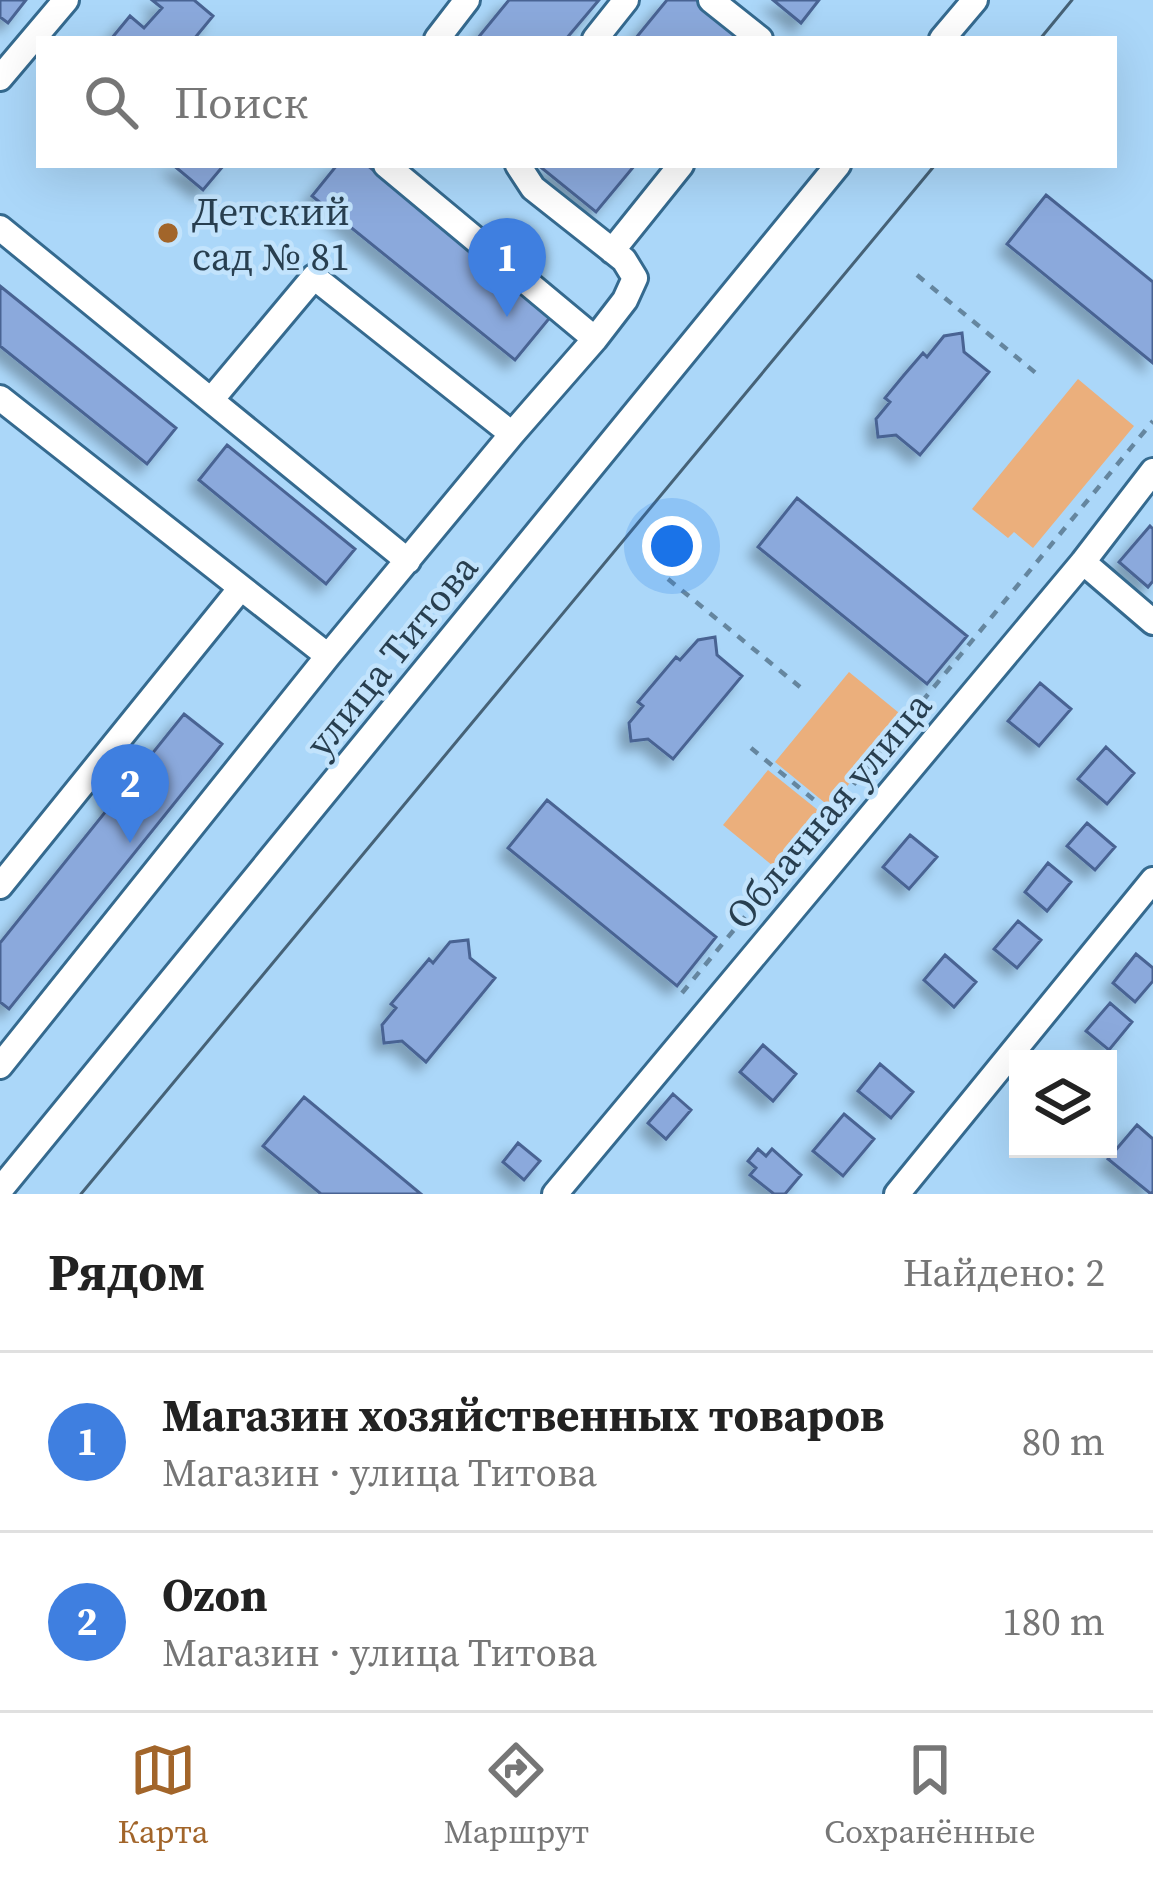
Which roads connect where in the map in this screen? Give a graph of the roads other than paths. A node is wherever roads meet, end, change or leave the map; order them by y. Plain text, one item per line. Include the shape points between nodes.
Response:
1 (66, 0) edge
2 (626, 0) edge
3 (711, 0) edge
4 (974, 0) edge
5 (453, 5) edge
6 (438, 36) edge
7 (597, 36) edge
8 (756, 36) edge
9 (944, 36) edge
10 (2, 72) edge
11 (390, 168) edge
12 (520, 168) edge
13 (679, 168) edge
14 (836, 168) edge
15 (0, 228) edge
16 (612, 251) junction
17 (595, 339) junction
18 (0, 398) edge
19 (211, 400) junction
20 (512, 434) junction
21 (1153, 471) edge
22 (408, 560) junction
23 (1082, 562) junction
24 (240, 589) junction
25 (1153, 622) edge
26 (328, 656) junction
27 (1153, 880) edge
28 (0, 886) edge
29 (0, 1066) edge
30 (0, 1190) edge
31 (555, 1194) edge
32 (897, 1194) edge

1 - 10 street
2 - 7 street
3 - 8 street
4 - 9 street
5 - 6 street
11 - 17 street
12 - 16 street via 533,188
13 - 16 street
14 - 30 street, улица Титова
15 - 19 street
16 - 17 street via 635,278
17 - 20 street
18 - 24 street
19 - 20 street via 314,277
19 - 22 street
20 - 22 street
21 - 23 street, Облачная улица
22 - 26 street
23 - 25 street
23 - 31 street, Облачная улица
24 - 26 street
24 - 28 street
26 - 29 street
27 - 32 street

